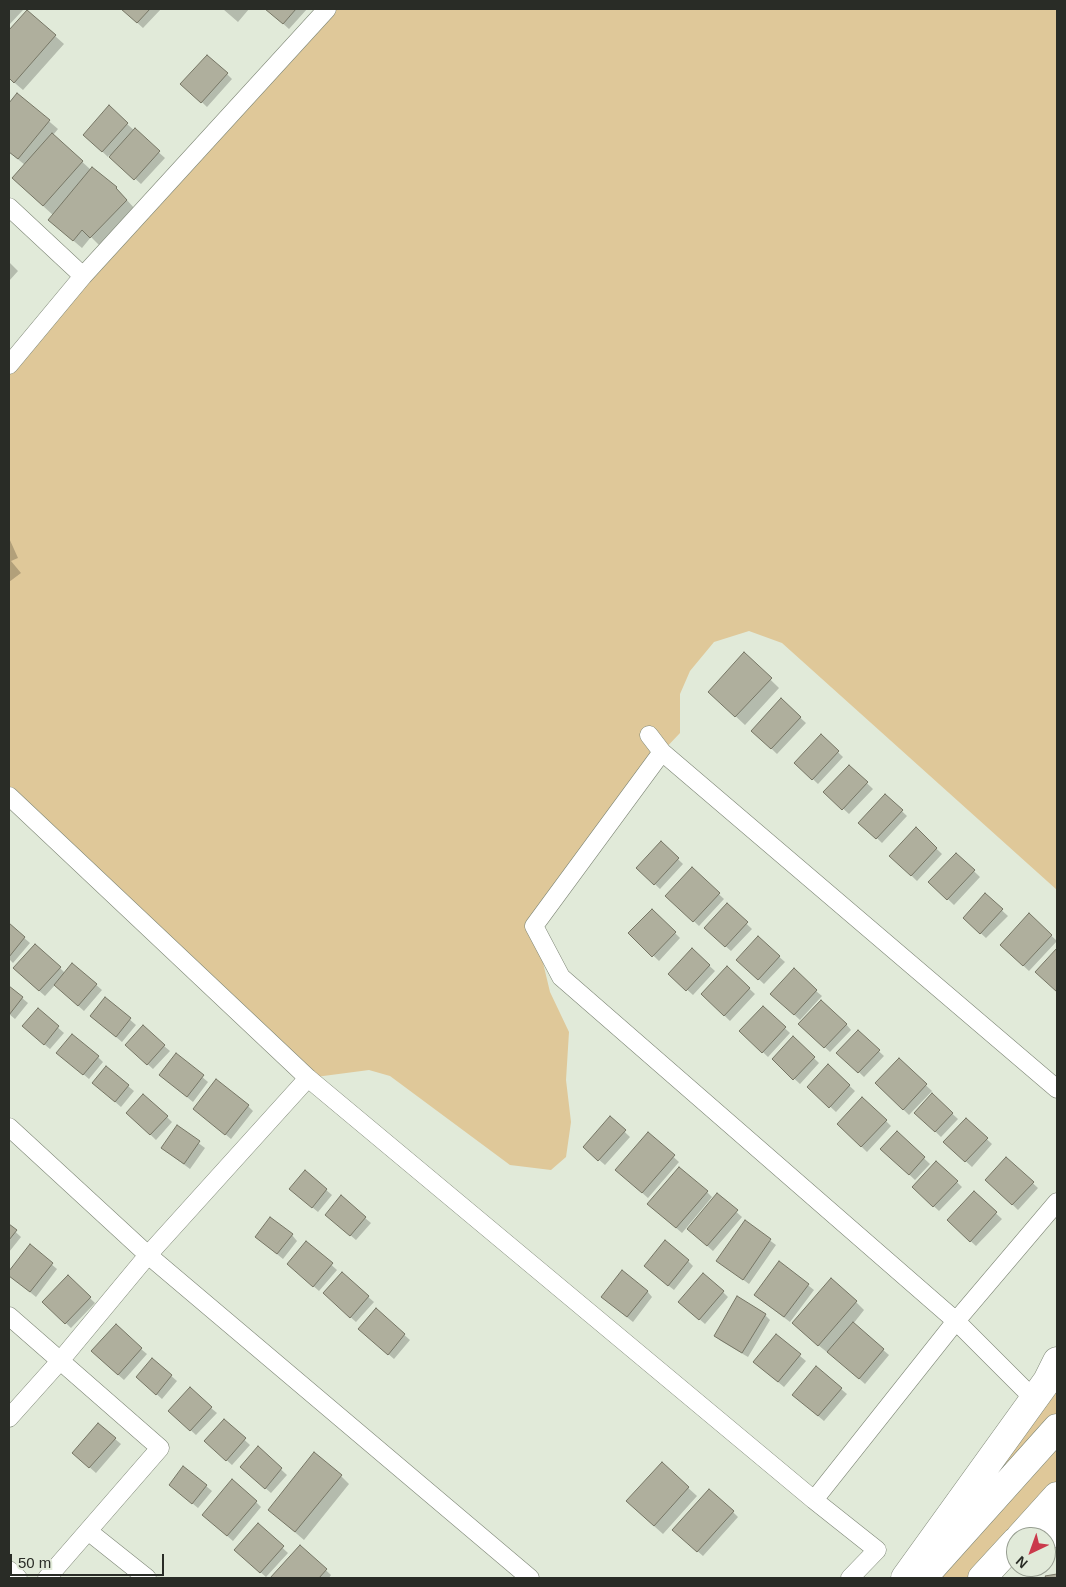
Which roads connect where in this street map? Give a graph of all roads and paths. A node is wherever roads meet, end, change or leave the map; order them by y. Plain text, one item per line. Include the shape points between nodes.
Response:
1 (327, 9) edge
2 (9, 207) edge
3 (83, 276) junction
4 (9, 365) edge
5 (649, 735) dead end
6 (662, 752) junction
7 (9, 796) edge
8 (308, 1078) junction
9 (1057, 1089) edge
10 (9, 1128) edge
11 (1057, 1202) edge
12 (148, 1255) junction
13 (9, 1316) edge
14 (956, 1321) junction
15 (60, 1360) junction
16 (1057, 1361) edge
17 (1034, 1399) junction
18 (9, 1418) edge
19 (1057, 1428) edge
20 (1057, 1496) edge
21 (814, 1500) junction
22 (1029, 1527) edge
23 (88, 1531) junction
24 (1006, 1552) edge
25 (1006, 1568) edge
26 (9, 1570) edge
27 (18, 1578) edge
28 (47, 1578) edge
29 (147, 1578) edge
30 (530, 1578) edge
31 (850, 1578) edge
32 (905, 1578) edge
33 (922, 1578) edge
34 (982, 1578) edge
35 (992, 1578) edge

1 - 3 street
2 - 3 street
3 - 4 street
5 - 6 street
6 - 9 street
6 - 14 street via 534,926 561,977
7 - 8 street
8 - 12 street
8 - 21 street
10 - 12 street
11 - 14 street
12 - 15 street
12 - 30 street
13 - 15 street
14 - 17 street
14 - 21 street
15 - 18 street
15 - 23 street via 160,1448
16 - 17 main road
17 - 32 main road
19 - 33 main road
20 - 22 main road
21 - 31 street via 877,1550
23 - 28 street
23 - 29 street
24 - 34 main road
25 - 35 main road
26 - 27 street

